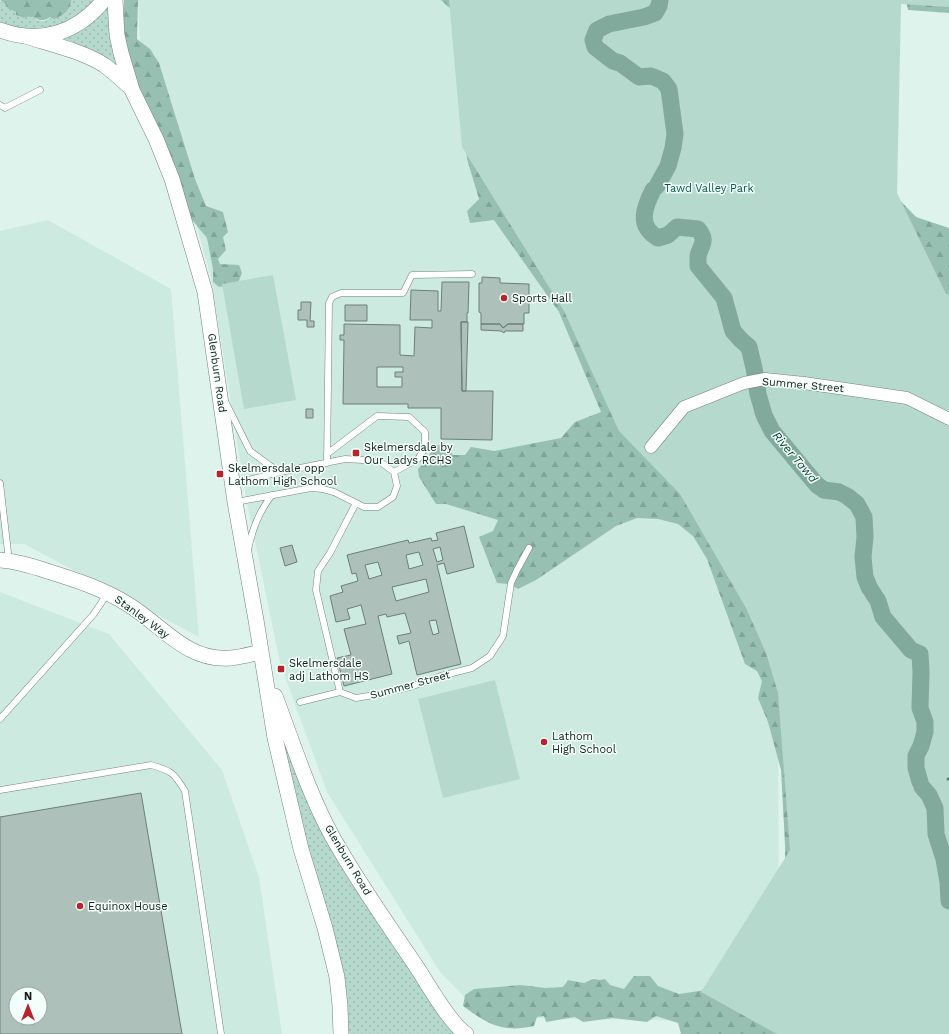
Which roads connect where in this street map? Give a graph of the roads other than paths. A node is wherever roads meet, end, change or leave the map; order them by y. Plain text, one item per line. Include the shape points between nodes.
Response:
1 (104, 0) edge
2 (114, 0) edge
3 (0, 30) edge
4 (26, 36) junction
5 (40, 90) dead end
6 (132, 90) junction
7 (0, 105) edge
8 (472, 274) dead end
9 (218, 387) junction
10 (949, 418) edge
11 (651, 447) dead end
12 (327, 454) junction
13 (327, 463) junction
14 (280, 472) junction
15 (394, 472) junction
16 (0, 483) edge
17 (232, 484) junction
18 (272, 495) junction
19 (235, 502) junction
20 (356, 503) junction
21 (529, 548) dead end
22 (5, 561) edge
23 (246, 566) junction
24 (108, 593) junction
25 (261, 652) junction
26 (264, 667) junction
27 (340, 692) junction
28 (300, 702) dead end
29 (0, 719) edge
30 (0, 790) edge
31 (221, 1034) edge
32 (341, 1034) edge
33 (466, 1034) edge

1 - 4 street via 95,11 70,29 42,37
2 - 6 street, Glenburn Road via 117,35
3 - 4 street
4 - 6 street, Glenburn Road via 88,57 118,76
5 - 7 lane via 5,108
6 - 9 street, Glenburn Road via 172,179 205,292
8 - 12 lane via 412,275 403,293 341,294 332,298 329,304
9 - 14 lane via 250,451
9 - 17 street, Glenburn Road
10 - 11 street, Summer Street via 907,398 765,379 744,383 684,407
12 - 13 lane
12 - 15 lane via 377,416 409,417 425,432 425,448 418,459
13 - 14 lane
13 - 15 lane via 345,459 379,461
14 - 17 lane
15 - 20 lane via 397,486 394,497 378,507 364,507
16 - 22 lane
17 - 19 street, Glenburn Road
18 - 19 lane
18 - 20 lane via 323,488
18 - 23 lane via 255,526
19 - 23 street, Glenburn Road
20 - 27 lane via 318,571 316,590
21 - 27 lane, Summer Street via 511,583 503,636 490,656 472,668 380,694 356,698
22 - 24 street, Stanley Way via 22,563
23 - 25 street, Glenburn Road
24 - 25 street, Stanley Way via 136,610 191,651 213,657 231,658
24 - 29 lane via 94,615
25 - 26 street, Glenburn Road
26 - 32 street, Glenburn Road via 286,792 337,977
26 - 33 street, Glenburn Road via 314,799 332,836 440,1002
27 - 28 lane
30 - 31 lane via 151,765 174,774 185,791

